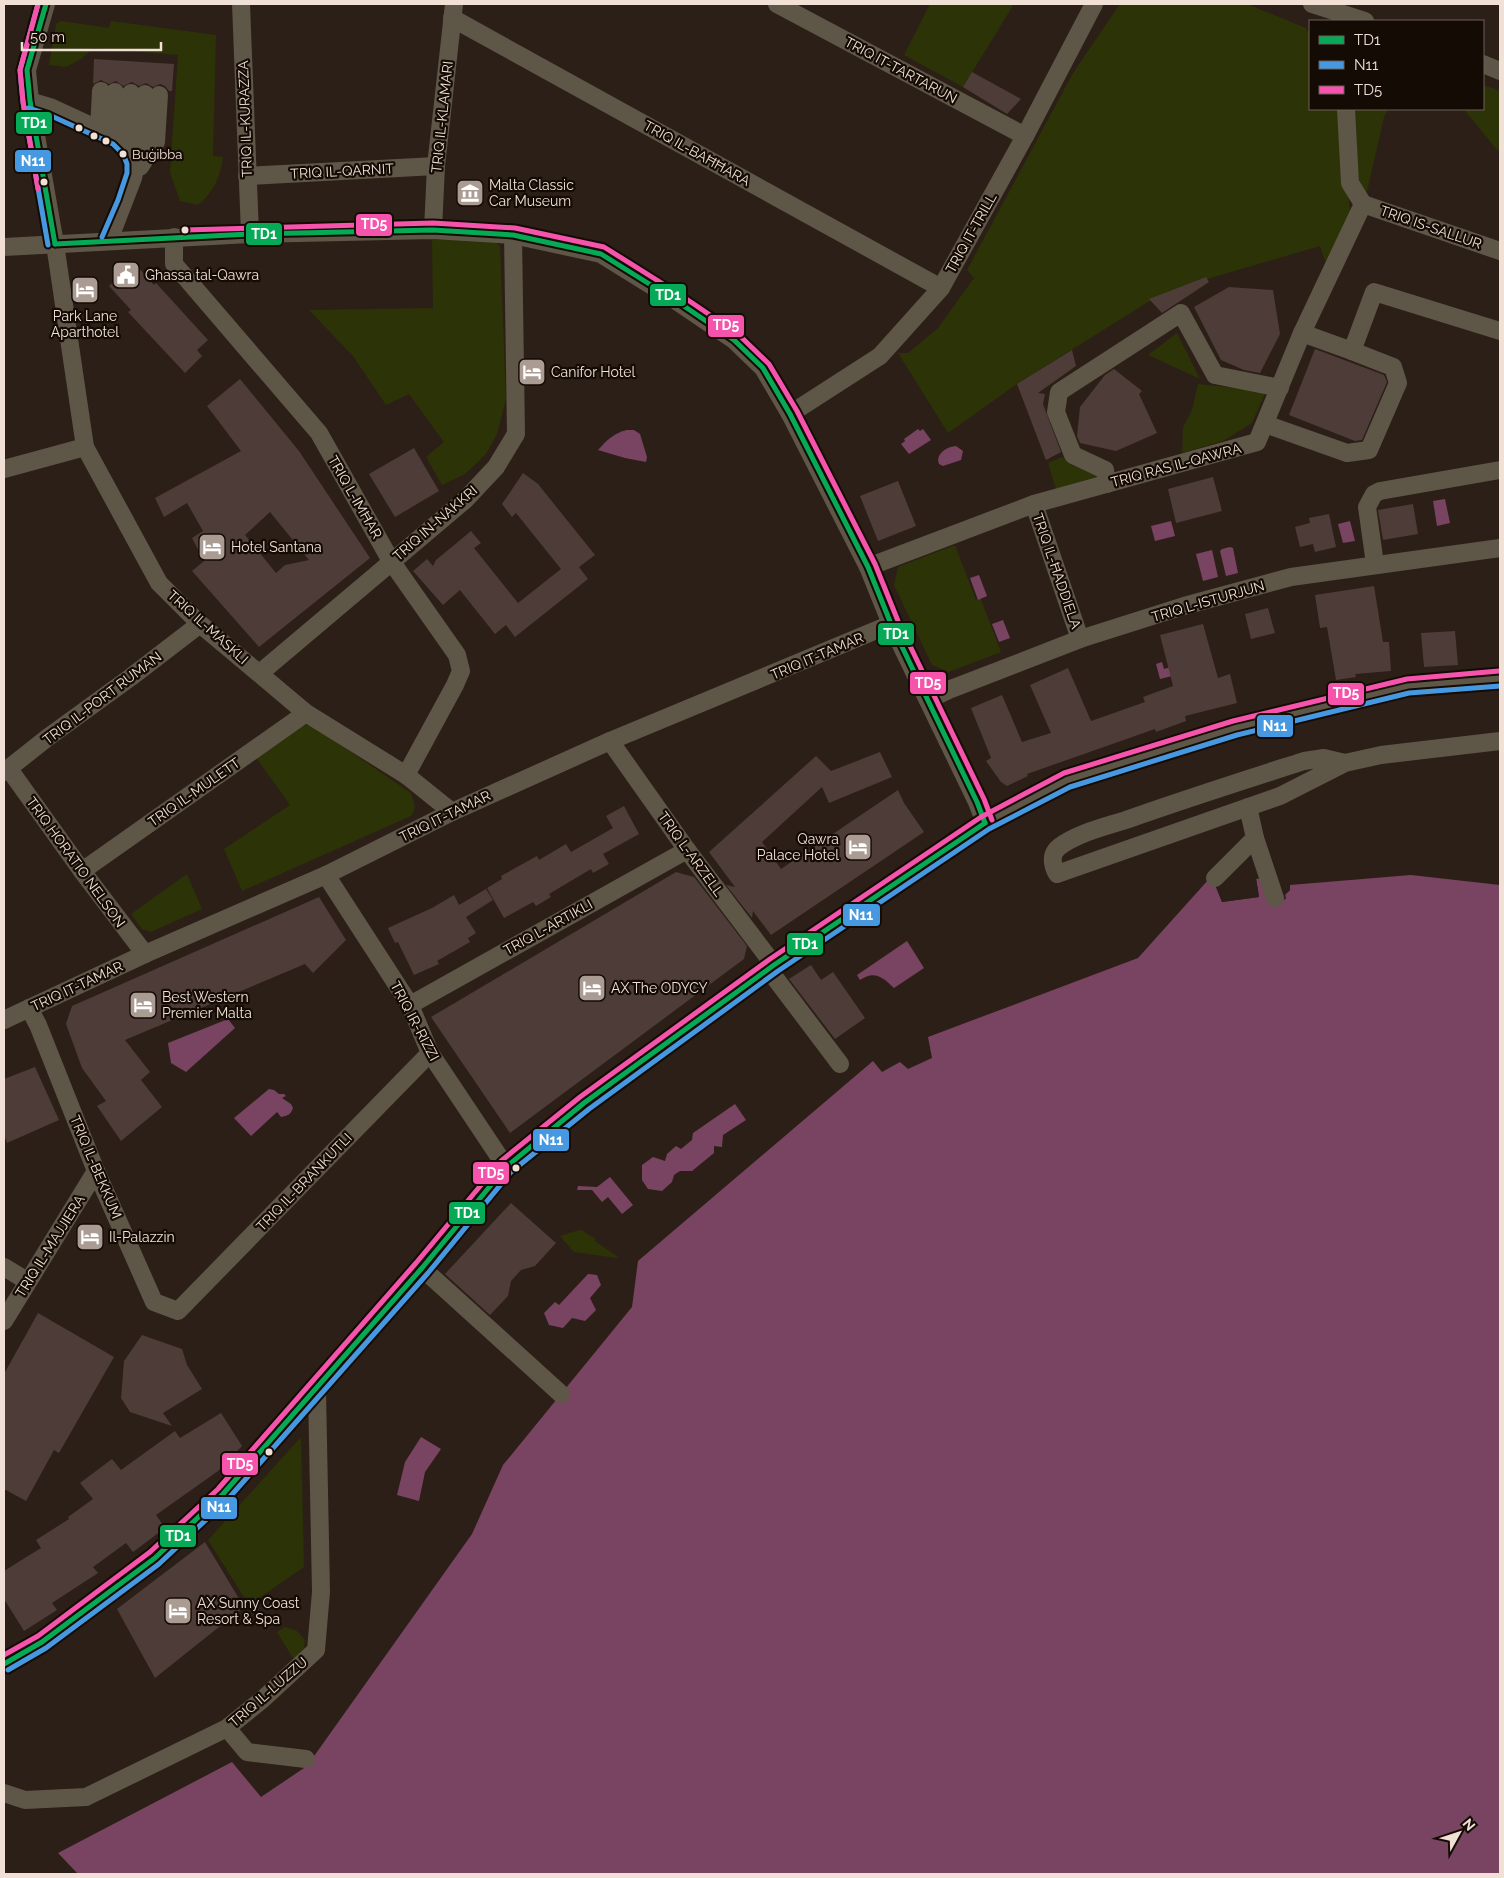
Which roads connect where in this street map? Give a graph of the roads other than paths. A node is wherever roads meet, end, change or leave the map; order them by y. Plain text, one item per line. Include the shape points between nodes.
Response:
1 (46, 4) edge
2 (241, 4) edge
3 (777, 4) edge
4 (1094, 4) edge
5 (1317, 10) edge
6 (453, 11) edge
7 (1361, 20) edge
8 (1484, 64) edge
9 (1500, 71) edge
10 (130, 93) junction
11 (30, 101) junction
12 (1346, 110) edge
13 (1025, 136) junction
14 (113, 137) junction
15 (436, 166) junction
16 (134, 172) junction
17 (247, 176) junction
18 (1362, 204) junction
19 (433, 230) junction
20 (250, 234) junction
21 (513, 235) junction
22 (174, 237) junction
23 (109, 240) junction
24 (54, 244) junction
25 (4, 247) edge
26 (1500, 251) edge
27 (941, 288) junction
28 (1500, 332) edge
29 (1302, 334) junction
30 (1352, 351) junction
31 (1280, 388) junction
32 (790, 414) junction
33 (1265, 424) junction
34 (85, 447) junction
35 (4, 469) edge
36 (1500, 470) edge
37 (1107, 484) junction
38 (1034, 504) junction
39 (1500, 548) edge
40 (391, 560) junction
41 (1375, 564) junction
42 (868, 567) junction
43 (200, 624) junction
44 (891, 624) junction
45 (1080, 639) junction
46 (260, 673) junction
47 (1500, 678) edge
48 (928, 700) junction
49 (306, 713) junction
50 (610, 741) junction
51 (1500, 741) edge
52 (1345, 763) junction
53 (6, 771) edge
54 (406, 775) junction
55 (1248, 807) junction
56 (452, 812) junction
57 (985, 823) junction
58 (1256, 838) junction
59 (687, 850) junction
60 (82, 871) junction
61 (326, 875) junction
62 (1215, 878) dead end
63 (1275, 898) dead end
64 (145, 954) junction
65 (771, 968) junction
66 (410, 1005) junction
67 (29, 1008) junction
68 (4, 1020) edge
69 (430, 1053) junction
70 (840, 1064) dead end
71 (506, 1167) junction
72 (96, 1171) junction
73 (4, 1267) edge
74 (422, 1268) junction
75 (27, 1282) junction
76 (178, 1311) joint
77 (4, 1321) edge
78 (316, 1390) junction
79 (561, 1394) dead end
80 (4, 1664) edge
81 (227, 1728) junction
82 (306, 1759) dead end
83 (4, 1793) edge

1 - 11 street, TRIQ IL-MASKLI via 27,70
2 - 17 street, TRIQ IL-KURAZZA
3 - 13 street, TRIQ IT-TARTARUN
4 - 13 street, TRIQ IT-TRILL
5 - 7 street
6 - 15 street, TRIQ IL-KLAMARI
6 - 27 street, TRIQ IL-BAĦĦARA
8 - 9 street
10 - 14 street
10 - 14 street
10 - 16 street via 142,140
11 - 14 street
11 - 24 street, TRIQ IL-MASKLI
12 - 18 street via 1350,183
13 - 27 street, TRIQ IT-TRILL
14 - 16 street via 132,155
15 - 17 street, TRIQ IL-QARNIT
15 - 19 street, TRIQ IL-KLAMARI
16 - 23 street
17 - 20 street, TRIQ IL-KURAZZA
18 - 26 street, TRIQ IS-SALLUR
18 - 29 street, TRIQ RAS IL-QAWRA
19 - 20 street
19 - 21 street
20 - 22 street
21 - 32 street via 600,254 675,300 734,340 763,368
21 - 40 street, TRIQ IN-NAKKRI via 516,434 496,468 466,500
22 - 23 street
22 - 40 street, TRIQ L-IMĦAR via 174,264 319,433
23 - 24 street
24 - 25 street
24 - 34 street, TRIQ IL-MASKLI
27 - 32 street, TRIQ IT-TRILL via 880,356
28 - 30 street via 1374,292
29 - 30 street
29 - 31 street, TRIQ RAS IL-QAWRA
30 - 33 street via 1393,367 1398,383 1369,450 1347,452
31 - 33 street, TRIQ RAS IL-QAWRA
31 - 37 street via 1215,375 1180,313 1059,392 1056,412 1073,455 1105,470
32 - 42 street
33 - 37 street, TRIQ RAS IL-QAWRA via 1257,442
34 - 35 street
34 - 43 street, TRIQ IL-MASKLI via 159,583
36 - 41 street via 1374,494 1367,507
37 - 38 street, TRIQ RAS IL-QAWRA
38 - 42 street, TRIQ RAS IL-QAWRA
38 - 45 street, TRIQ IL-ĦADDIELA
39 - 41 street, TRIQ L-ISTURJUN
40 - 46 street, TRIQ IN-NAKKRI
40 - 54 street, TRIQ L-IMĦAR via 457,655 461,671
41 - 45 street, TRIQ L-ISTURJUN via 1291,577
42 - 44 street
43 - 46 street, TRIQ IL-MASKLI
43 - 53 street, TRIQ IL-PORT RUMAN
44 - 48 street
44 - 50 street, TRIQ IT-TAMAR
45 - 48 street, TRIQ L-ISTURJUN
46 - 49 street, TRIQ IL-MASKLI
47 - 57 street via 1408,686 1235,728 1067,780
48 - 57 street
49 - 54 street, TRIQ IL-MASKLI
49 - 60 street, TRIQ IL-MULETT
50 - 56 street, TRIQ IT-TAMAR
50 - 59 street, TRIQ L-ARZELL
51 - 52 street via 1381,755
52 - 55 street via 1280,796
52 - 55 street via 1324,758 1304,762 1161,807 1079,836 1058,848 1053,855 1052,866 1057,874
53 - 60 street, TRIQ HORATIO NELSON
54 - 56 street, TRIQ IL-MASKLI
55 - 58 street
56 - 61 street, TRIQ IT-TAMAR
57 - 65 street
58 - 62 street
58 - 63 street
59 - 65 street, TRIQ L-ARZELL
59 - 66 street, TRIQ L-ARTIKLI
60 - 64 street, TRIQ HORATIO NELSON
61 - 64 street, TRIQ IT-TAMAR
61 - 66 street, TRIQ IR-RIZZI
64 - 67 street, TRIQ IT-TAMAR
65 - 70 street, TRIQ L-ARZELL
65 - 71 street via 584,1103
66 - 69 street, TRIQ IR-RIZZI
67 - 68 street, TRIQ IT-TAMAR
67 - 72 street, TRIQ IL-BEKKUM
69 - 71 street, TRIQ IR-RIZZI
69 - 76 street, TRIQ IL-BRANKUTLI
71 - 74 street
72 - 75 street, TRIQ IL-MAJJIERA
72 - 76 street, TRIQ IL-BEKKUM via 154,1302
73 - 75 street
74 - 78 street
74 - 79 street
75 - 77 street, TRIQ IL-MAJJIERA
78 - 80 street via 223,1494 155,1558 42,1642
78 - 81 street, TRIQ IL-LUZZU via 321,1592 316,1650
81 - 82 street via 247,1752
81 - 83 street, TRIQ IL-LUZZU via 86,1797 25,1800

